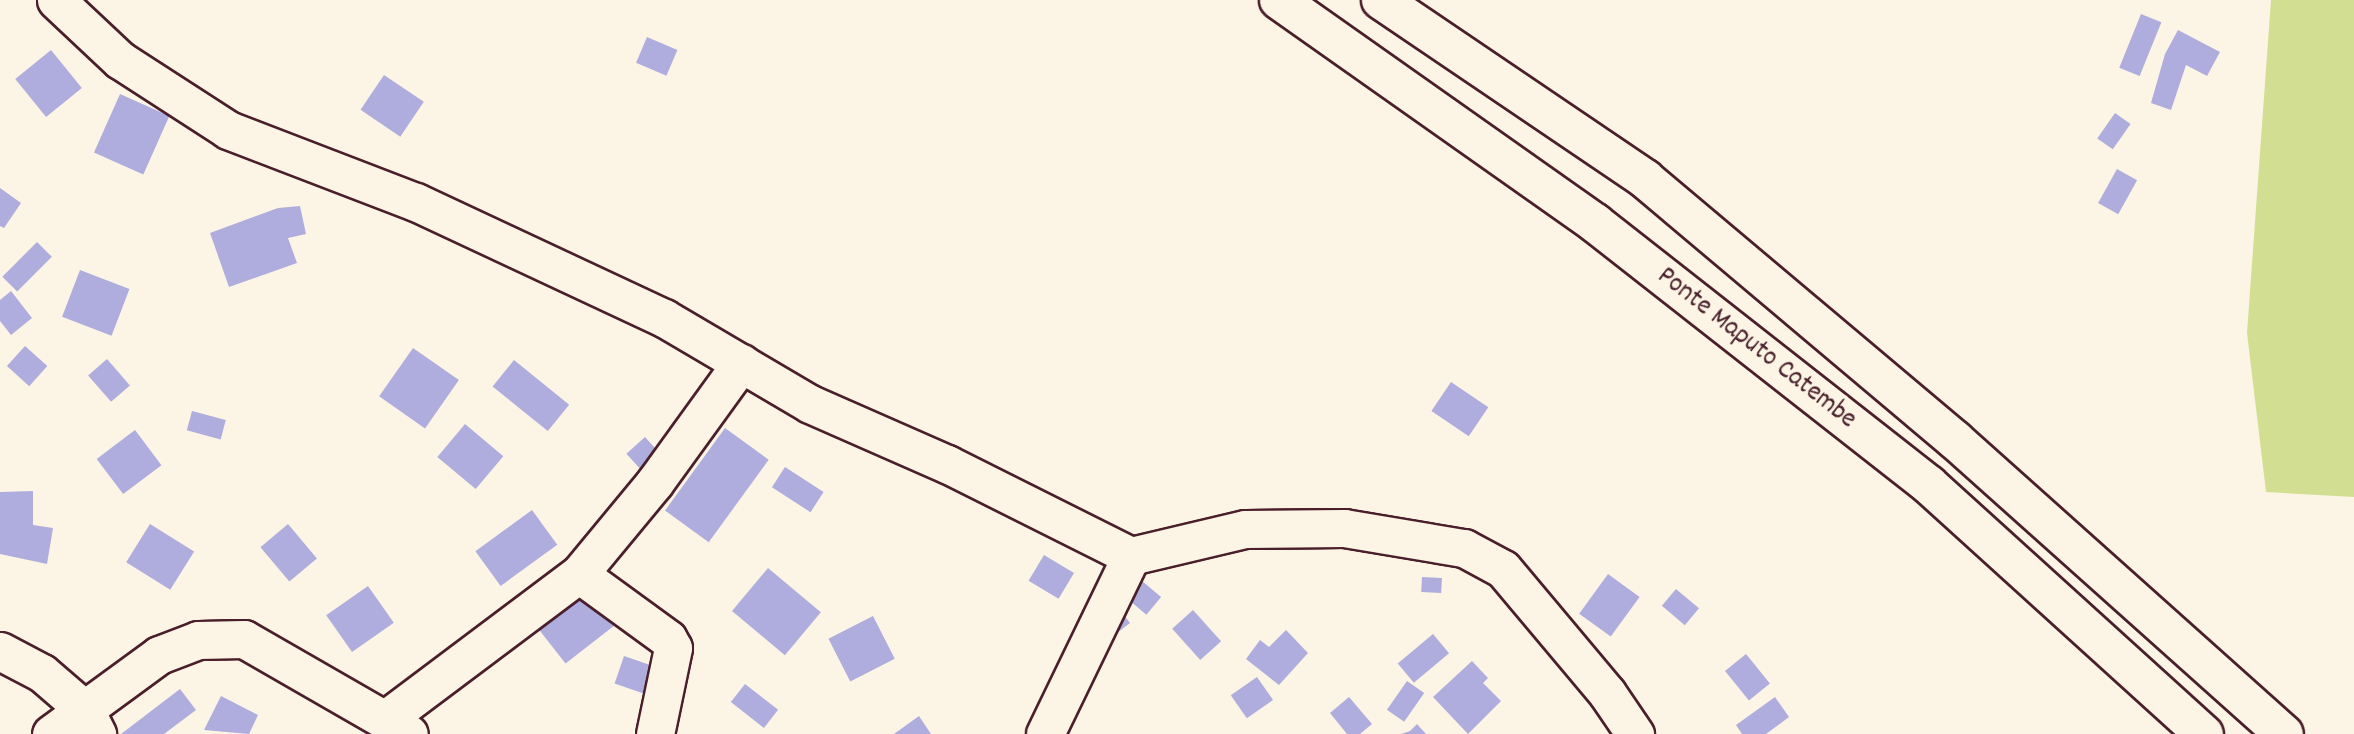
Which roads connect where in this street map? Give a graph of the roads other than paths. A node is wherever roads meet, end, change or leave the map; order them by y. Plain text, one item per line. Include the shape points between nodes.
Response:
1 (56, 0) edge
2 (1279, 0) edge
3 (1381, 0) edge
4 (741, 363) junction
5 (1131, 556) junction
6 (579, 574) junction
7 (0, 651) edge
8 (91, 722) edge
9 (398, 726) edge
10 (51, 734) edge
11 (655, 734) edge
12 (1045, 734) edge
13 (1635, 734) edge
14 (2204, 734) edge
15 (2284, 734) edge

1 - 4 street via 121,60 228,130 416,202 664,318
2 - 14 highway, Ponte Maputo Catembe via 1595,223 1918,476
3 - 15 highway via 1645,179 1955,440
4 - 5 street via 810,404 947,464
4 - 6 street via 655,482
5 - 12 street
5 - 13 street via 1244,529 1344,528 1464,548 1503,569 1607,693
6 - 9 street
6 - 11 street via 668,639 673,648
7 - 8 street via 42,673
8 - 9 street via 159,655 198,640 244,639
8 - 10 street

